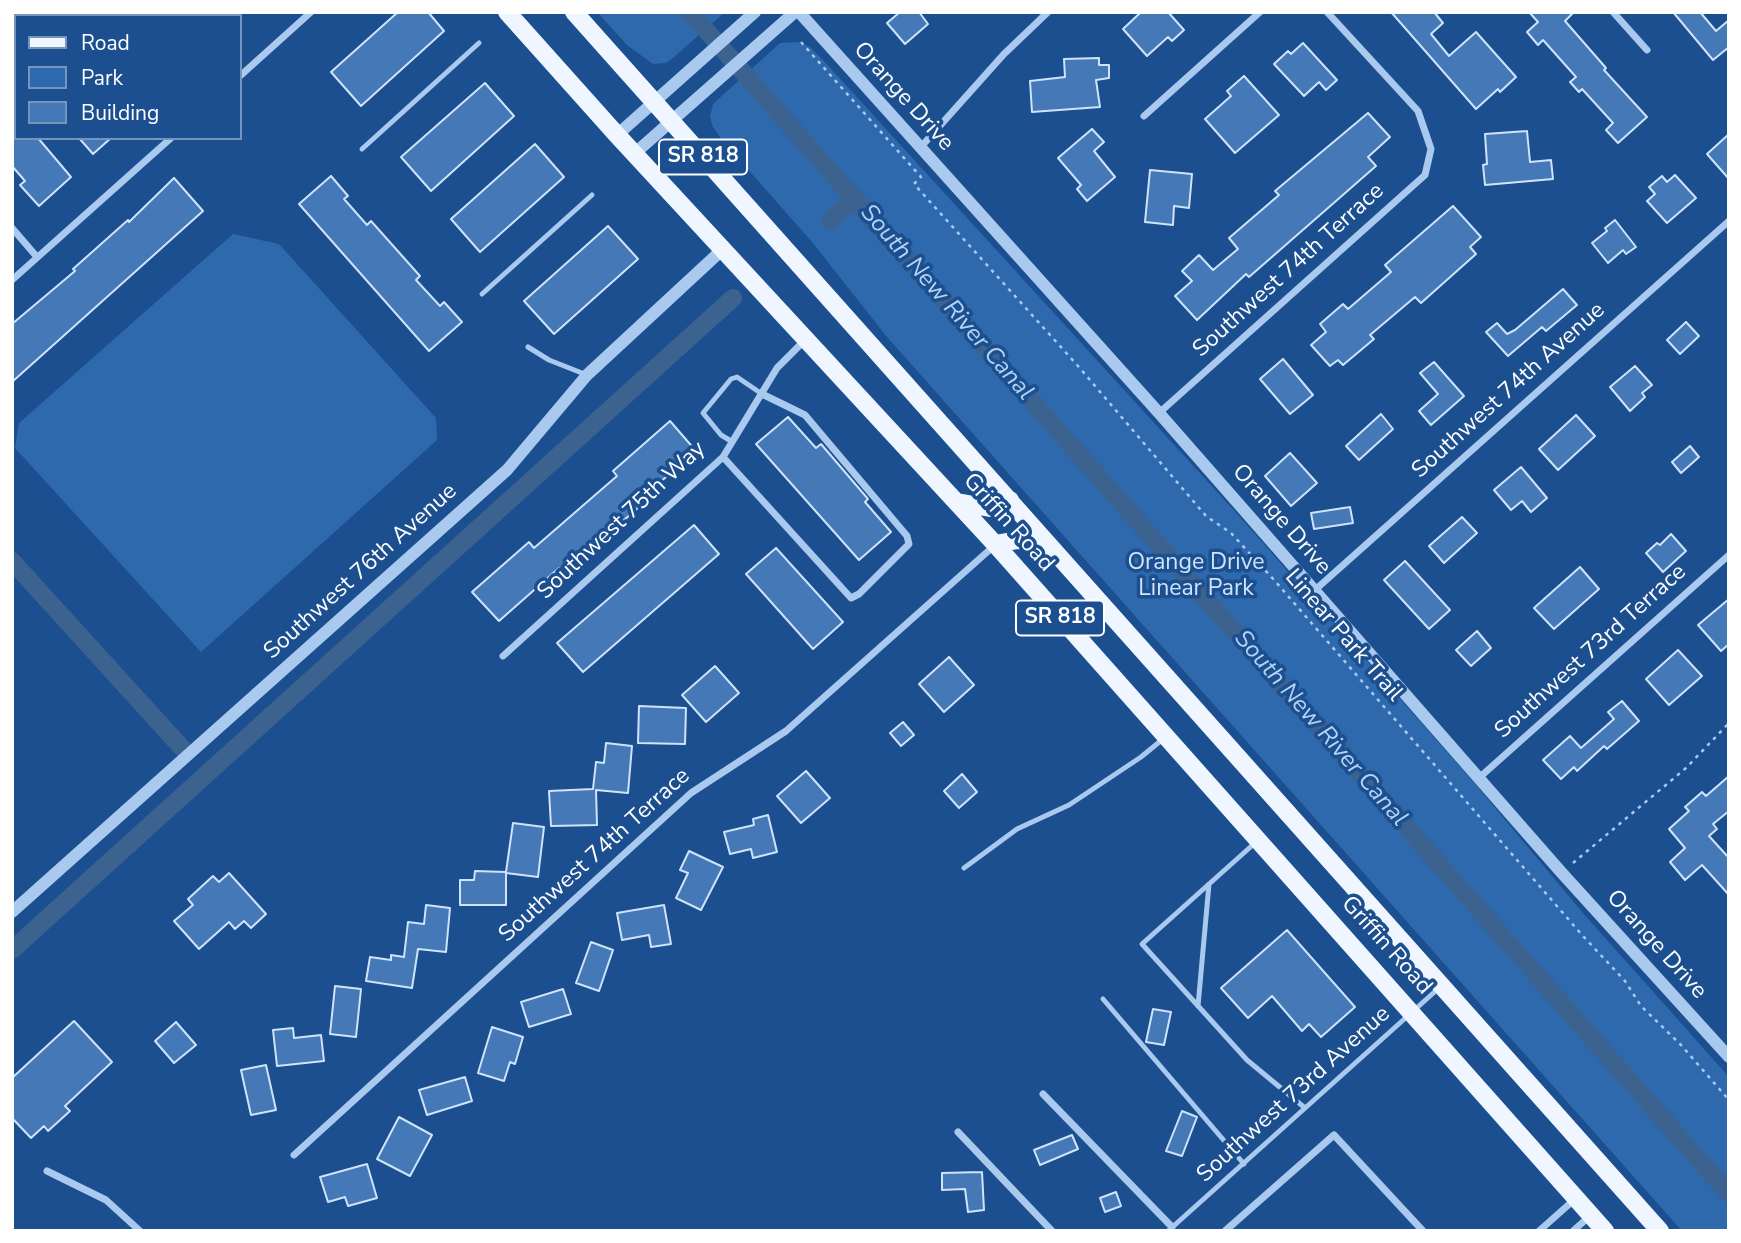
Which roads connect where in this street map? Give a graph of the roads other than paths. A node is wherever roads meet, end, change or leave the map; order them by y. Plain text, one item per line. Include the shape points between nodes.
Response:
1 (311, 12) edge
2 (508, 12) edge
3 (574, 12) edge
4 (797, 12) edge
5 (1048, 12) edge
6 (1260, 12) edge
7 (1327, 12) edge
8 (1613, 12) edge
9 (754, 13) edge
10 (479, 43) dead end
11 (1647, 50) dead end
12 (242, 74) edge
13 (654, 102) junction
14 (1144, 116) dead end
15 (671, 121) junction
16 (617, 135) junction
17 (169, 140) edge
18 (920, 148) junction
19 (362, 149) dead end
20 (634, 154) junction
21 (592, 195) dead end
22 (1729, 221) edge
23 (12, 228) edge
24 (723, 249) junction
25 (37, 257) junction
26 (12, 280) edge
27 (482, 295) dead end
28 (806, 339) junction
29 (528, 347) dead end
30 (587, 374) junction
31 (762, 394) junction
32 (1159, 413) junction
33 (731, 441) junction
34 (723, 457) junction
35 (1010, 500) junction
36 (957, 502) junction
37 (995, 544) junction
38 (1058, 553) junction
39 (1729, 555) edge
40 (1315, 590) junction
41 (503, 656) dead end
42 (1166, 736) junction
43 (1480, 777) junction
44 (1259, 840) junction
45 (964, 868) dead end
46 (1209, 884) junction
47 (12, 912) edge
48 (1442, 985) junction
49 (1103, 999) dead end
50 (1198, 1006) junction
51 (1412, 1013) junction
52 (1729, 1057) edge
53 (1043, 1094) dead end
54 (1305, 1108) junction
55 (958, 1132) dead end
56 (294, 1155) dead end
57 (1244, 1164) junction
58 (47, 1171) dead end
59 (1576, 1198) junction
60 (1591, 1215) junction
61 (1170, 1229) edge
62 (140, 1231) edge
63 (1052, 1231) edge
64 (1226, 1231) edge
65 (1423, 1231) edge
66 (1539, 1231) edge
67 (1573, 1231) edge
68 (1605, 1231) edge
69 (1660, 1231) edge

1 - 12 street
2 - 16 main road, Griffin Road / SR 818
3 - 13 main road, Griffin Road / SR 818
4 - 15 street
4 - 18 street, Orange Drive
5 - 18 street
6 - 14 street
7 - 32 street, Southwest 74th Terrace via 1418,111 1431,149 1425,175
8 - 11 street
9 - 13 street
10 - 19 lane
13 - 15 main road, Griffin Road / SR 818
13 - 16 street
15 - 20 street
15 - 35 main road, Griffin Road / SR 818
16 - 20 main road, Griffin Road / SR 818
17 - 25 street
18 - 32 street, Orange Drive
20 - 24 main road, Griffin Road / SR 818
21 - 27 lane
22 - 40 street, Southwest 74th Avenue
23 - 25 street
24 - 28 main road, Griffin Road / SR 818
24 - 30 street, Southwest 76th Avenue
25 - 26 street
28 - 31 street, Southwest 75th Way via 777,368
28 - 36 main road, Griffin Road / SR 818
29 - 30 lane
30 - 47 street, Southwest 76th Avenue via 507,470
31 - 33 street, Southwest 75th Way
31 - 33 lane via 737,377 730,379 703,414
31 - 34 street via 805,415 909,544 851,597
32 - 40 street, Orange Drive
33 - 34 street, Southwest 75th Way
34 - 41 street, Southwest 75th Way
35 - 36 main road via 990,508
35 - 38 main road, Griffin Road / SR 818
36 - 37 main road, Griffin Road / SR 818
37 - 38 main road via 1018,540
37 - 42 main road, Griffin Road / SR 818
37 - 56 street, Southwest 74th Terrace via 786,731 691,793
38 - 48 main road, Griffin Road / SR 818
39 - 43 street, Southwest 73rd Terrace
40 - 43 street, Orange Drive
42 - 44 main road, Griffin Road / SR 818
42 - 45 lane via 1142,757 1053,814 1017,829
43 - 52 street, Orange Drive
44 - 46 lane
44 - 51 main road, Griffin Road / SR 818
46 - 50 lane
46 - 50 lane via 1142,944
48 - 51 lane, Southwest 73rd Avenue
48 - 69 main road, Griffin Road / SR 818
49 - 57 lane
50 - 54 lane via 1247,1060
51 - 54 lane, Southwest 73rd Avenue
51 - 59 main road, Griffin Road / SR 818
53 - 61 street
54 - 57 lane, Southwest 73rd Avenue
55 - 63 street
57 - 61 lane, Southwest 73rd Avenue
58 - 62 street via 106,1200
59 - 60 main road, Griffin Road / SR 818
59 - 66 street
60 - 67 street
60 - 68 main road, Griffin Road / SR 818
64 - 65 street via 1334,1135

